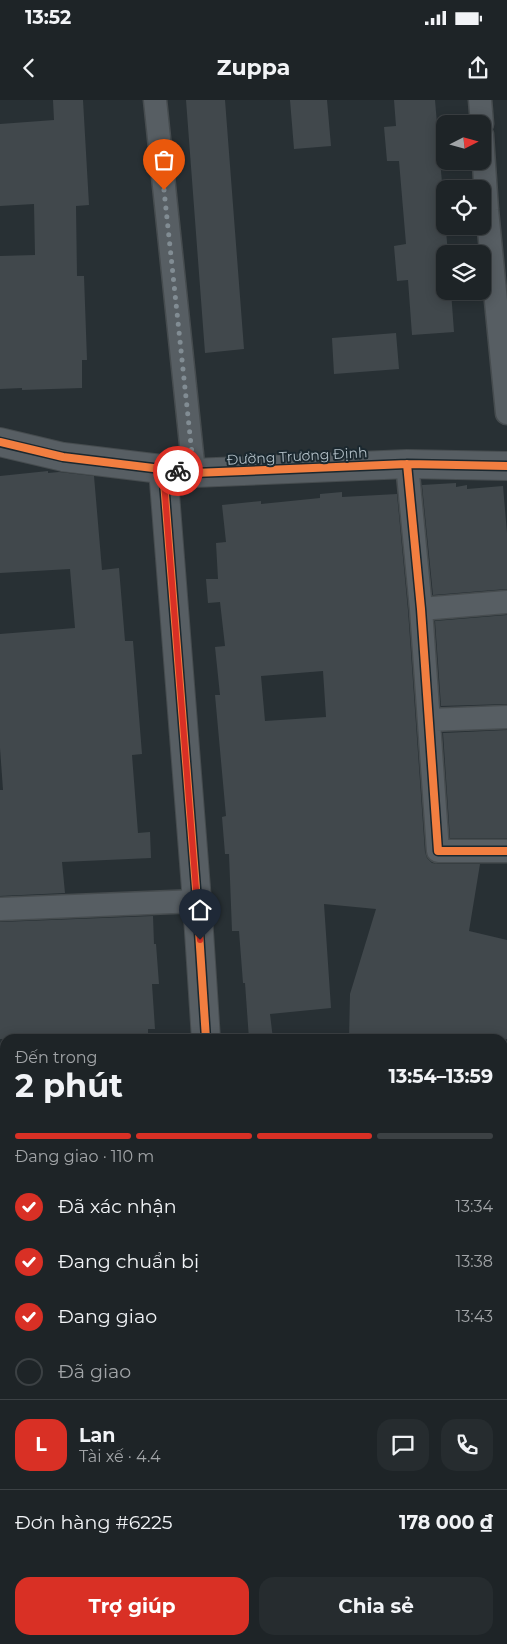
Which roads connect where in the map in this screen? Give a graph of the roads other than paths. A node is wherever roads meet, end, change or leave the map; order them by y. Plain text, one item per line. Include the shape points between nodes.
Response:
1 (155, 100) edge
2 (480, 100) edge
3 (481, 115) edge
4 (489, 170) edge
5 (497, 209) edge
6 (507, 413) edge
7 (0, 442) edge
8 (407, 464) junction
9 (507, 466) edge
10 (163, 469) junction
11 (194, 473) junction
12 (507, 602) edge
13 (420, 609) junction
14 (507, 717) edge
15 (429, 720) junction
16 (507, 851) edge
17 (197, 901) junction
18 (0, 909) edge
19 (206, 1034) edge

1 - 11 street
2 - 3 street
4 - 5 street
5 - 6 street
7 - 10 street, Đường Trương Định via 63,457
8 - 9 street, Đường Trương Định
8 - 11 street, Đường Trương Định
8 - 13 street
10 - 11 street, Đường Trương Định
10 - 17 street
12 - 13 street
13 - 15 street
14 - 15 street
15 - 16 street via 438,851
17 - 18 street
17 - 19 street

